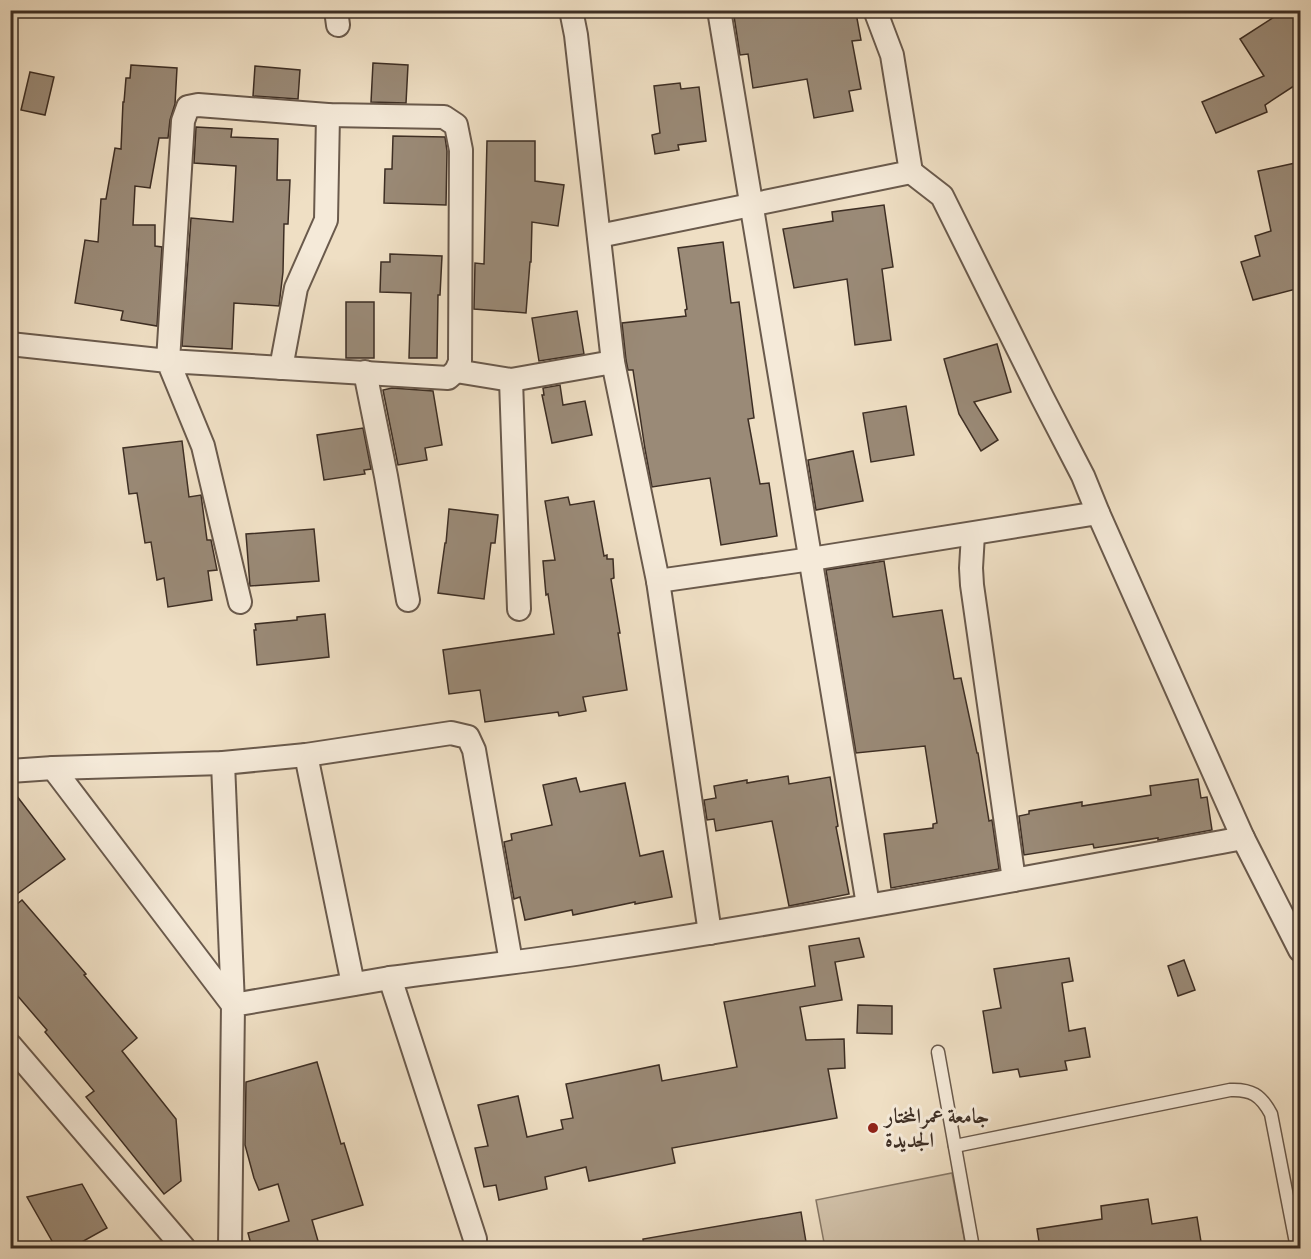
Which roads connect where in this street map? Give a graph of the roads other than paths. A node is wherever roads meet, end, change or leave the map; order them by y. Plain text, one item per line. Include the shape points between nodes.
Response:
1 (571, 10) edge
2 (719, 10) edge
3 (874, 10) edge
4 (328, 115) junction
5 (911, 172) junction
6 (752, 205) junction
7 (599, 236) junction
8 (10, 344) edge
9 (168, 361) junction
10 (613, 362) junction
11 (281, 368) junction
12 (456, 371) junction
13 (365, 372) junction
14 (511, 380) junction
15 (1098, 513) junction
16 (973, 534) junction
17 (811, 559) junction
18 (658, 581) junction
19 (408, 600) dead end
20 (240, 602) dead end
21 (519, 609) dead end
22 (306, 755) junction
23 (223, 764) junction
24 (54, 768) junction
25 (10, 771) edge
26 (1243, 838) junction
27 (1014, 880) junction
28 (868, 905) junction
29 (710, 933) junction
30 (1300, 950) edge
31 (511, 962) junction
32 (390, 978) junction
33 (353, 984) junction
34 (233, 1005) junction
35 (10, 1045) edge
36 (938, 1053) dead end
37 (954, 1146) junction
38 (184, 1248) edge
39 (230, 1248) edge
40 (475, 1248) edge
41 (973, 1248) edge
42 (1298, 1248) edge

1 - 7 street
2 - 6 street
3 - 5 street via 892,54
4 - 9 street via 188,107 183,121
4 - 11 street via 326,220 297,288
4 - 12 street via 444,117 456,125 461,150 460,362
5 - 6 street
5 - 15 street via 942,196
6 - 7 street
6 - 17 street
7 - 10 street
8 - 9 street
9 - 11 street
9 - 20 street via 203,446
10 - 14 street
10 - 18 street
11 - 13 street
12 - 13 street via 448,378
12 - 14 street
13 - 19 street
14 - 21 street
15 - 16 street
15 - 26 street
16 - 17 street
16 - 27 street via 972,585
17 - 18 street
17 - 28 street
18 - 29 street
22 - 23 street
22 - 31 street via 450,733 468,737 474,750
22 - 33 street
23 - 24 street
23 - 34 street
24 - 25 street
24 - 34 street
26 - 27 street
26 - 30 street
27 - 28 street
28 - 29 street
29 - 31 street
31 - 32 street
32 - 33 street
32 - 40 street via 476,1239
33 - 34 street
34 - 39 street
35 - 38 street
36 - 37 lane
37 - 41 lane
37 - 42 lane via 1230,1090 1250,1092 1259,1097 1271,1114

